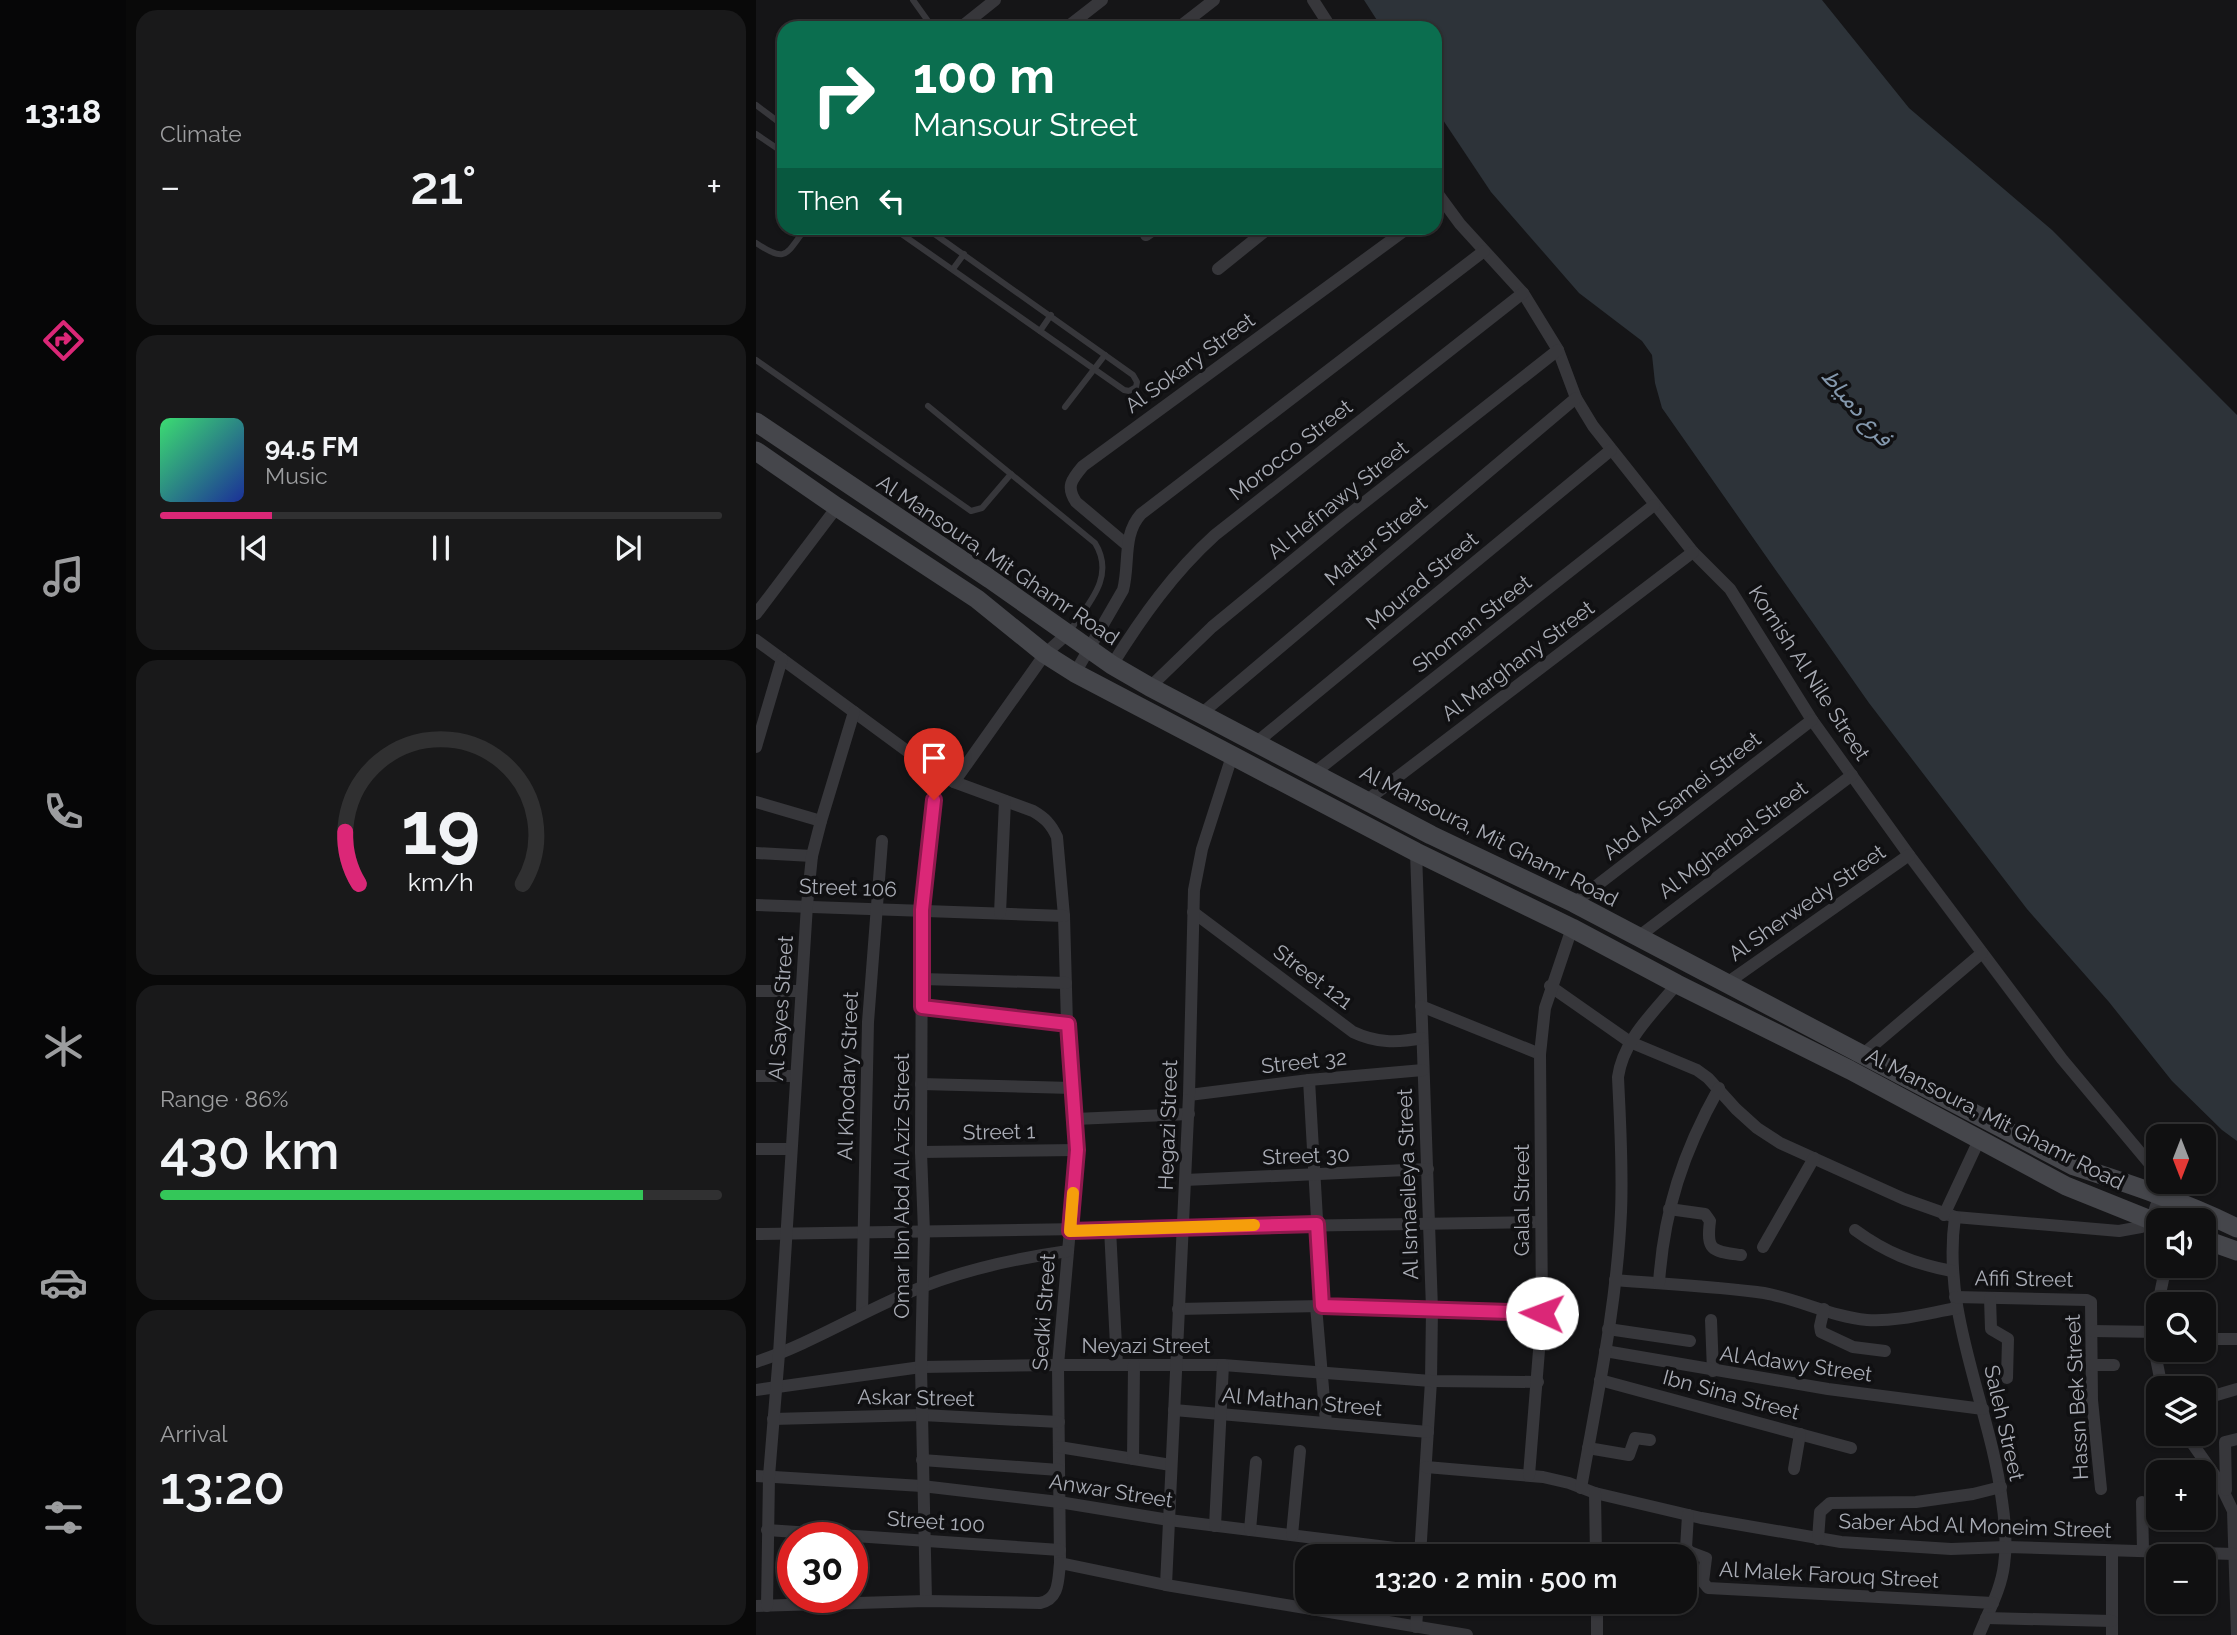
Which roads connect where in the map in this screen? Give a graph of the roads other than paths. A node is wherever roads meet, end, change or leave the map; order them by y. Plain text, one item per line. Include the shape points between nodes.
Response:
1 (913, 0) edge
2 (995, 0) edge
3 (1101, 0) edge
4 (1214, 0) edge
5 (1312, 0) edge
6 (928, 21) edge
7 (969, 21) edge
8 (1075, 21) edge
9 (1187, 21) edge
10 (1326, 21) edge
11 (756, 105) edge
12 (777, 121) edge
13 (756, 134) edge
14 (777, 148) edge
15 (1442, 208) edge
16 (800, 235) edge
17 (903, 235) edge
18 (936, 235) edge
19 (1260, 235) edge
20 (1398, 235) edge
21 (756, 243) edge
22 (1484, 251) junction
23 (964, 254) junction
24 (1218, 269) dead end
25 (953, 270) junction
26 (1523, 293) junction
27 (1051, 315) junction
28 (1040, 331) junction
29 (1558, 350) junction
30 (1105, 355) junction
31 (756, 359) edge
32 (1094, 369) junction
33 (1576, 398) junction
34 (928, 406) dead end
35 (1065, 407) dead end
36 (756, 422) edge
37 (1611, 450) junction
38 (756, 451) edge
39 (1011, 474) junction
40 (1654, 505) junction
41 (837, 507) junction
42 (1127, 545) junction
43 (1693, 552) junction
44 (756, 614) edge
45 (1068, 634) junction
46 (756, 640) edge
47 (1091, 650) junction
48 (1045, 654) junction
49 (782, 659) junction
50 (1112, 665) junction
51 (1075, 673) junction
52 (1150, 687) junction
53 (854, 712) junction
54 (1201, 714) junction
55 (1812, 720) junction
56 (1257, 742) junction
57 (756, 747) edge
58 (1233, 756) junction
59 (937, 773) junction
60 (1314, 774) junction
61 (1852, 775) junction
62 (954, 782) junction
63 (1005, 801) junction
64 (1366, 801) junction
65 (756, 802) edge
66 (821, 821) junction
67 (882, 841) dead end
68 (1416, 852) junction
69 (756, 853) edge
70 (1909, 855) junction
71 (812, 856) junction
72 (1574, 903) junction
73 (756, 905) edge
74 (807, 905) junction
75 (876, 908) junction
76 (922, 910) junction
77 (1193, 912) junction
78 (1000, 913) junction
79 (1064, 916) junction
80 (1572, 928) junction
81 (1638, 937) junction
82 (1982, 953) junction
83 (922, 979) junction
84 (1066, 984) junction
85 (1677, 984) junction
86 (1727, 984) junction
87 (1550, 986) junction
88 (756, 991) edge
89 (801, 991) junction
90 (1421, 1006) junction
91 (922, 1007) junction
92 (1068, 1024) junction
93 (1422, 1038) junction
94 (1630, 1042) junction
95 (1540, 1054) junction
96 (1862, 1055) junction
97 (1423, 1070) junction
98 (756, 1076) edge
99 (795, 1076) junction
100 (1309, 1080) junction
101 (921, 1084) junction
102 (1072, 1088) junction
103 (1718, 1088) junction
104 (1189, 1095) junction
105 (1189, 1114) junction
106 (1074, 1119) junction
107 (1980, 1138) junction
108 (756, 1149) edge
109 (790, 1149) junction
110 (1077, 1150) junction
111 (921, 1152) junction
112 (1814, 1158) junction
113 (2146, 1167) edge
114 (1428, 1170) junction
115 (1315, 1174) junction
116 (1185, 1180) junction
117 (2146, 1181) edge
118 (2169, 1194) edge
119 (2183, 1208) edge
120 (1669, 1209) junction
121 (1949, 1216) junction
122 (2146, 1219) edge
123 (1541, 1222) junction
124 (2216, 1222) edge
125 (1430, 1223) junction
126 (1317, 1224) junction
127 (2146, 1225) edge
128 (1182, 1227) junction
129 (2237, 1228) edge
130 (1110, 1229) junction
131 (1855, 1230) dead end
132 (1070, 1231) junction
133 (924, 1232) junction
134 (862, 1233) junction
135 (756, 1234) edge
136 (786, 1235) junction
137 (2216, 1244) edge
138 (1763, 1247) dead end
139 (1068, 1251) junction
140 (2237, 1251) edge
141 (1741, 1255) dead end
142 (1951, 1271) junction
143 (1615, 1280) junction
144 (1659, 1283) junction
145 (922, 1287) junction
146 (1990, 1298) junction
147 (1956, 1302) junction
148 (2091, 1302) joint
149 (1319, 1306) junction
150 (1178, 1309) junction
151 (1432, 1309) junction
152 (1824, 1309) junction
153 (862, 1313) junction
154 (1542, 1313) junction
155 (1711, 1320) dead end
156 (1608, 1329) junction
157 (2092, 1331) junction
158 (2146, 1332) edge
159 (2216, 1339) edge
160 (2237, 1339) edge
161 (1690, 1341) dead end
162 (1885, 1351) dead end
163 (1605, 1352) junction
164 (779, 1354) junction
165 (756, 1362) edge
166 (1176, 1364) junction
167 (1058, 1365) junction
168 (1116, 1365) junction
169 (1134, 1365) junction
170 (1223, 1365) junction
171 (2091, 1365) junction
172 (2113, 1365) dead end
173 (921, 1367) junction
174 (1713, 1371) junction
175 (1322, 1373) junction
176 (2007, 1378) dead end
177 (1600, 1380) junction
178 (1431, 1381) junction
179 (1538, 1382) junction
180 (775, 1388) junction
181 (2237, 1389) edge
182 (756, 1390) edge
183 (2216, 1395) edge
184 (1983, 1409) junction
185 (1174, 1410) junction
186 (1220, 1414) junction
187 (922, 1415) junction
188 (773, 1419) junction
189 (1059, 1422) junction
190 (1326, 1423) junction
191 (1428, 1432) junction
192 (1800, 1434) junction
193 (2237, 1439) edge
194 (1650, 1440) dead end
195 (2194, 1446) edge
196 (1059, 1447) junction
197 (1588, 1448) junction
198 (1851, 1448) dead end
199 (1300, 1451) dead end
200 (1133, 1459) junction
201 (922, 1460) junction
202 (1256, 1462) dead end
203 (1171, 1465) junction
204 (1426, 1467) junction
205 (1794, 1469) dead end
206 (1059, 1470) junction
207 (1530, 1475) junction
208 (762, 1476) edge
209 (922, 1486) junction
210 (1581, 1488) junction
211 (2001, 1488) junction
212 (2101, 1489) dead end
213 (1595, 1493) junction
214 (2227, 1494) junction
215 (1059, 1502) junction
216 (2142, 1502) dead end
217 (1688, 1515) junction
218 (1169, 1520) junction
219 (1214, 1526) junction
220 (767, 1530) junction
221 (1250, 1531) junction
222 (1292, 1535) junction
223 (1818, 1539) junction
224 (924, 1541) junction
225 (1353, 1544) edge
226 (1421, 1544) edge
227 (1596, 1544) edge
228 (1686, 1544) edge
229 (2006, 1547) junction
230 (2112, 1550) junction
231 (2143, 1551) junction
232 (2234, 1554) junction
233 (1697, 1555) edge
234 (1060, 1556) junction
235 (1166, 1585) junction
236 (926, 1601) junction
237 (1993, 1603) junction
238 (761, 1606) edge
239 (1417, 1614) edge
240 (1597, 1614) edge
241 (1986, 1618) junction
242 (2112, 1621) junction
243 (1416, 1627) junction
244 (1467, 1635) edge
245 (1597, 1635) edge
246 (1979, 1635) edge
247 (2112, 1635) edge
248 (2237, 1635) edge

1 - 6 lane
2 - 7 street
3 - 8 street
4 - 9 street
5 - 10 street
11 - 12 lane
13 - 14 lane
15 - 22 street, Kornish Al Nile Street
16 - 21 lane via 785,254 775,255
17 - 25 lane
18 - 23 lane
19 - 24 street
20 - 42 street, Al Sokary Street via 1162,407 1072,479 1069,488 1076,502
22 - 26 street, Kornish Al Nile Street
22 - 42 street via 1141,514
23 - 25 lane
23 - 27 lane
25 - 28 lane
26 - 29 street, Kornish Al Nile Street
26 - 50 street, Morocco Street via 1199,549 1162,590
27 - 28 lane
27 - 30 lane
28 - 32 lane
29 - 33 street, Kornish Al Nile Street
29 - 52 street, Al Hefnawy Street via 1212,627
30 - 32 lane
30 - 32 lane via 1133,375 1136,387 1124,390
31 - 39 lane via 971,511 982,508
32 - 35 lane
33 - 37 street, Kornish Al Nile Street
33 - 54 street, Mattar Street
34 - 39 lane
36 - 45 main road, Al Mansoura, Mit Ghamr Road
37 - 40 street, Kornish Al Nile Street
37 - 56 street, Mourad Street
38 - 41 main road, Al Mansoura, Mit Ghamr Road
39 - 45 lane via 1100,551 1102,580
40 - 43 street, Kornish Al Nile Street
40 - 60 street, Shoman Street
41 - 44 street
41 - 48 main road, Al Mansoura, Mit Ghamr Road via 977,599
42 - 47 street via 1123,590
43 - 55 street, Kornish Al Nile Street via 1730,589
43 - 64 street, Al Marghany Street
45 - 47 main road, Al Mansoura, Mit Ghamr Road
45 - 48 street
46 - 49 street
47 - 50 main road, Al Mansoura, Mit Ghamr Road
47 - 51 street
48 - 51 main road, Al Mansoura, Mit Ghamr Road
48 - 62 street
49 - 53 street
49 - 57 street
50 - 52 main road, Al Mansoura, Mit Ghamr Road
51 - 58 main road, Al Mansoura, Mit Ghamr Road
52 - 54 main road, Al Mansoura, Mit Ghamr Road
53 - 59 street
53 - 66 street, Al Sayes Street
54 - 56 main road, Al Mansoura, Mit Ghamr Road
55 - 61 street, Kornish Al Nile Street
55 - 72 street, Abd Al Samei Street
56 - 60 main road, Al Mansoura, Mit Ghamr Road
58 - 68 main road, Al Mansoura, Mit Ghamr Road
58 - 77 street, Hegazi Street via 1202,849
59 - 62 street
59 - 76 street, Omar Ibn Abd Al Aziz Street
60 - 64 main road, Al Mansoura, Mit Ghamr Road
61 - 70 street, Kornish Al Nile Street
61 - 81 street, Al Mgharbal Street
62 - 63 street
63 - 78 street
63 - 79 street, Sedki Street via 1033,811 1052,826 1059,849
64 - 72 main road, Al Mansoura, Mit Ghamr Road
65 - 66 street
66 - 71 street, Al Sayes Street
67 - 75 street, Al Khodary Street
68 - 80 main road, Al Mansoura, Mit Ghamr Road
68 - 90 street, Al Ismaeileya Street
69 - 71 street
70 - 82 street, Kornish Al Nile Street
70 - 86 street, Al Sherwedy Street
71 - 74 street, Al Sayes Street
72 - 81 main road, Al Mansoura, Mit Ghamr Road
73 - 74 street, Street 106
74 - 75 street, Street 106
74 - 89 street, Al Sayes Street
75 - 76 street, Street 106
75 - 134 street, Al Khodary Street
76 - 78 street, Street 106
76 - 83 street, Omar Ibn Abd Al Aziz Street
77 - 93 street, Street 121 via 1353,1031 1379,1041
77 - 104 street, Hegazi Street
78 - 79 street, Street 106
79 - 84 street, Sedki Street
80 - 85 main road, Al Mansoura, Mit Ghamr Road
80 - 87 street, Galal Street
81 - 86 main road, Al Mansoura, Mit Ghamr Road
82 - 96 street
82 - 113 street, Kornish Al Nile Street
83 - 84 street
83 - 91 street, Omar Ibn Abd Al Aziz Street
84 - 92 street, Sedki Street
85 - 94 street
85 - 107 main road, Al Mansoura, Mit Ghamr Road
86 - 96 main road, Al Mansoura, Mit Ghamr Road
87 - 94 street
87 - 95 street, Galal Street
88 - 89 street
89 - 99 street, Al Sayes Street
90 - 93 street, Al Ismaeileya Street
90 - 95 street
91 - 92 street
91 - 101 street, Omar Ibn Abd Al Aziz Street
92 - 102 street, Sedki Street
93 - 97 street, Al Ismaeileya Street
94 - 103 street via 1697,1070
94 - 143 street via 1618,1077 1622,1177
95 - 123 street, Galal Street
96 - 117 main road, Al Mansoura, Mit Ghamr Road via 2074,1166
97 - 100 street, Street 32
97 - 114 street, Al Ismaeileya Street
98 - 99 street
99 - 109 street, Al Sayes Street
100 - 104 street, Street 32
100 - 115 street
101 - 102 street
101 - 111 street, Omar Ibn Abd Al Aziz Street
102 - 106 street, Sedki Street
103 - 112 street via 1757,1128
103 - 120 street via 1689,1147
104 - 105 street, Hegazi Street
105 - 106 street
105 - 116 street, Hegazi Street
106 - 110 street, Sedki Street
107 - 121 street, Saleh Street
107 - 122 main road, Al Mansoura, Mit Ghamr Road via 2066,1186
108 - 109 street
109 - 136 street, Al Sayes Street
110 - 111 street, Street 1
110 - 132 street, Sedki Street
111 - 133 street, Omar Ibn Abd Al Aziz Street
112 - 121 street
112 - 138 street
114 - 115 street, Street 30
114 - 125 street, Al Ismaeileya Street
115 - 116 street, Street 30
115 - 126 street
116 - 128 street, Hegazi Street
118 - 119 main road, Al Mansoura, Mit Ghamr Road
120 - 141 street via 1705,1214 1710,1221 1710,1246
120 - 144 street
121 - 127 street via 2119,1231
121 - 142 street, Saleh Street
123 - 125 street
123 - 154 street, Galal Street
124 - 129 main road, Al Mansoura, Mit Ghamr Road
125 - 126 street
125 - 151 street, Al Ismaeileya Street
126 - 128 street
126 - 149 street
128 - 130 street
128 - 150 street, Hegazi Street
130 - 132 street
130 - 168 street
131 - 142 street via 1900,1258
132 - 133 street
132 - 139 street, Sedki Street
133 - 134 street
133 - 145 street, Omar Ibn Abd Al Aziz Street
134 - 136 street
134 - 153 street, Al Khodary Street
135 - 136 street
136 - 164 street, Al Sayes Street
137 - 140 main road
139 - 145 street via 1020,1258
139 - 167 street, Sedki Street
142 - 147 street, Saleh Street
143 - 144 street, Afifi Street
143 - 156 street
144 - 152 street, Afifi Street via 1768,1294
145 - 153 street
145 - 173 street, Omar Ibn Abd Al Aziz Street
146 - 147 street, Afifi Street
146 - 148 street, Afifi Street
146 - 176 street via 1991,1329 2008,1339
147 - 152 street, Afifi Street via 1889,1320 1867,1320
147 - 184 street, Saleh Street
148 - 157 street, Hassn Bek Street
149 - 150 street
149 - 151 street
149 - 175 street
150 - 166 street, Hegazi Street
151 - 154 street
151 - 178 street, Al Ismaeileya Street
152 - 162 street via 1821,1332 1853,1347
153 - 164 street
154 - 179 street, Galal Street
155 - 174 street
156 - 161 street
156 - 163 street
157 - 158 street
157 - 171 street, Hassn Bek Street
159 - 160 street
163 - 174 street, Al Adawy Street
163 - 177 street
164 - 165 street
164 - 180 street, Al Sayes Street
166 - 169 street, Neyazi Street
166 - 170 street, Neyazi Street
166 - 185 street, Hegazi Street
167 - 168 street, Neyazi Street
167 - 173 street, Neyazi Street
167 - 189 street, Sedki Street
168 - 169 street, Neyazi Street
169 - 200 street
170 - 175 street, Neyazi Street
170 - 186 street
171 - 172 street
171 - 212 street, Hassn Bek Street
173 - 180 street, Neyazi Street
173 - 187 street, Omar Ibn Abd Al Aziz Street
174 - 184 street, Al Adawy Street
175 - 178 street, Neyazi Street
175 - 190 street
177 - 192 street, Ibn Sina Street
177 - 197 street
178 - 179 street, Neyazi Street
178 - 191 street, Al Ismaeileya Street
179 - 207 street, Galal Street
180 - 182 street, Neyazi Street
180 - 188 street, Al Sayes Street
181 - 183 street
184 - 211 street, Saleh Street
185 - 186 street, Al Mathan Street
185 - 203 street, Hegazi Street
186 - 190 street, Al Mathan Street
186 - 219 street
187 - 188 street, Askar Street
187 - 189 street, Askar Street
187 - 201 street, Omar Ibn Abd Al Aziz Street
188 - 208 street, Al Sayes Street
189 - 196 street, Sedki Street
190 - 191 street, Al Mathan Street
191 - 204 street, Al Ismaeileya Street
192 - 198 street, Ibn Sina Street
192 - 205 street
193 - 214 street via 2225,1442
194 - 197 street via 1635,1438 1629,1455
195 - 214 street
196 - 200 street
196 - 206 street, Sedki Street
197 - 210 street
199 - 222 street
200 - 203 street
201 - 206 street
201 - 209 street, Omar Ibn Abd Al Aziz Street
202 - 221 street
203 - 218 street, Hegazi Street
204 - 207 street, Saber Abd Al Moneim Street
204 - 226 street, Al Ismaeileya Street
206 - 215 street, Sedki Street
207 - 210 street, Saber Abd Al Moneim Street
208 - 209 street, Anwar Street
208 - 220 street, Al Sayes Street
209 - 215 street, Anwar Street
209 - 224 street, Omar Ibn Abd Al Aziz Street
210 - 213 street, Saber Abd Al Moneim Street
211 - 223 street via 1916,1502 1830,1503 1820,1512
211 - 229 street, Saleh Street
213 - 217 street, Saber Abd Al Moneim Street
213 - 227 street
214 - 232 street via 2233,1511
215 - 218 street, Anwar Street
215 - 234 street, Sedki Street
216 - 231 street
217 - 223 street, Saber Abd Al Moneim Street
217 - 228 street, Al Malek Farouq Street
218 - 219 street, Anwar Street
218 - 235 street, Hegazi Street
219 - 221 street, Anwar Street
220 - 224 street, Street 100
220 - 238 street, Al Sayes Street
221 - 222 street, Anwar Street
222 - 225 street, Anwar Street
223 - 229 street, Saber Abd Al Moneim Street via 1896,1547
224 - 234 street, Street 100
224 - 236 street, Omar Ibn Abd Al Aziz Street
229 - 230 street, Saber Abd Al Moneim Street
229 - 237 street, Saleh Street
230 - 231 street, Saber Abd Al Moneim Street
230 - 242 street
231 - 232 street, Saber Abd Al Moneim Street
232 - 248 street
233 - 237 street, Al Malek Farouq Street via 1706,1558 1703,1582 1708,1588
234 - 235 street, Street 100
234 - 236 street, Sedki Street via 1056,1592 1045,1602
235 - 243 street, Street 100
236 - 238 street, Sedki Street
237 - 241 street, Saleh Street
239 - 243 street
240 - 245 street
241 - 242 street
241 - 246 street, Saleh Street
242 - 247 street
243 - 244 street, Street 100

